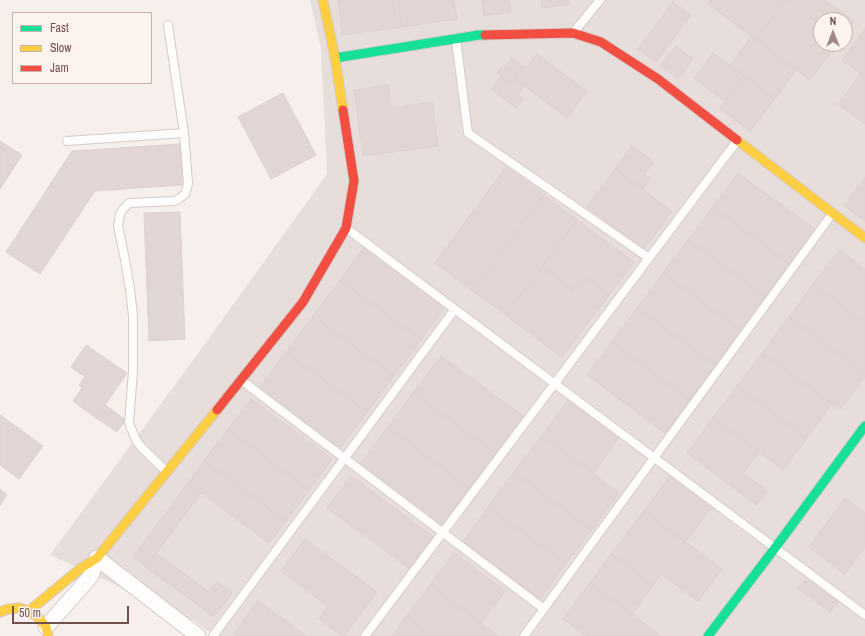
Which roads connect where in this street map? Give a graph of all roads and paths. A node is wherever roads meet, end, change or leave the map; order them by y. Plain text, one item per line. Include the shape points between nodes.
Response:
1 (324, 0) edge
2 (600, 0) edge
3 (168, 25) dead end
4 (573, 33) junction
5 (456, 39) junction
6 (335, 58) junction
7 (184, 133) junction
8 (737, 140) junction
9 (67, 141) dead end
10 (833, 214) junction
11 (346, 228) junction
12 (865, 238) edge
13 (649, 258) junction
14 (455, 309) junction
15 (241, 380) junction
16 (554, 384) junction
17 (864, 431) edge
18 (345, 458) junction
19 (654, 458) junction
20 (167, 472) junction
21 (443, 532) junction
22 (775, 548) junction
23 (97, 558) junction
24 (6, 602) dead end
25 (19, 608) junction
26 (544, 609) junction
27 (30, 611) junction
28 (0, 612) edge
29 (865, 615) edge
30 (47, 632) edge
31 (198, 636) edge
32 (213, 636) edge
33 (365, 636) edge
34 (524, 636) edge
35 (708, 636) edge

1 - 6 street
2 - 4 lane
3 - 7 lane
4 - 5 street via 479,35
4 - 8 street via 601,42 658,79
5 - 6 street
5 - 13 lane via 468,133
6 - 11 street via 354,181
7 - 9 lane
7 - 20 lane via 188,183 184,194 175,201 129,203 120,214 118,226 133,316 133,371 129,423 142,448
8 - 10 street
8 - 13 lane
10 - 12 street
10 - 19 lane
11 - 14 lane
11 - 15 street via 303,302
13 - 16 lane
14 - 16 lane
14 - 18 lane
15 - 18 lane
15 - 20 street
16 - 19 lane
16 - 21 lane
17 - 22 street
18 - 21 lane
18 - 32 lane
19 - 22 lane
19 - 26 lane
20 - 23 street
21 - 26 lane
21 - 33 lane
22 - 29 lane
22 - 35 street
23 - 27 street via 81,568
23 - 30 street via 91,576
23 - 31 street
24 - 25 street
25 - 27 street
25 - 28 street
26 - 34 lane
27 - 30 street via 39,618

